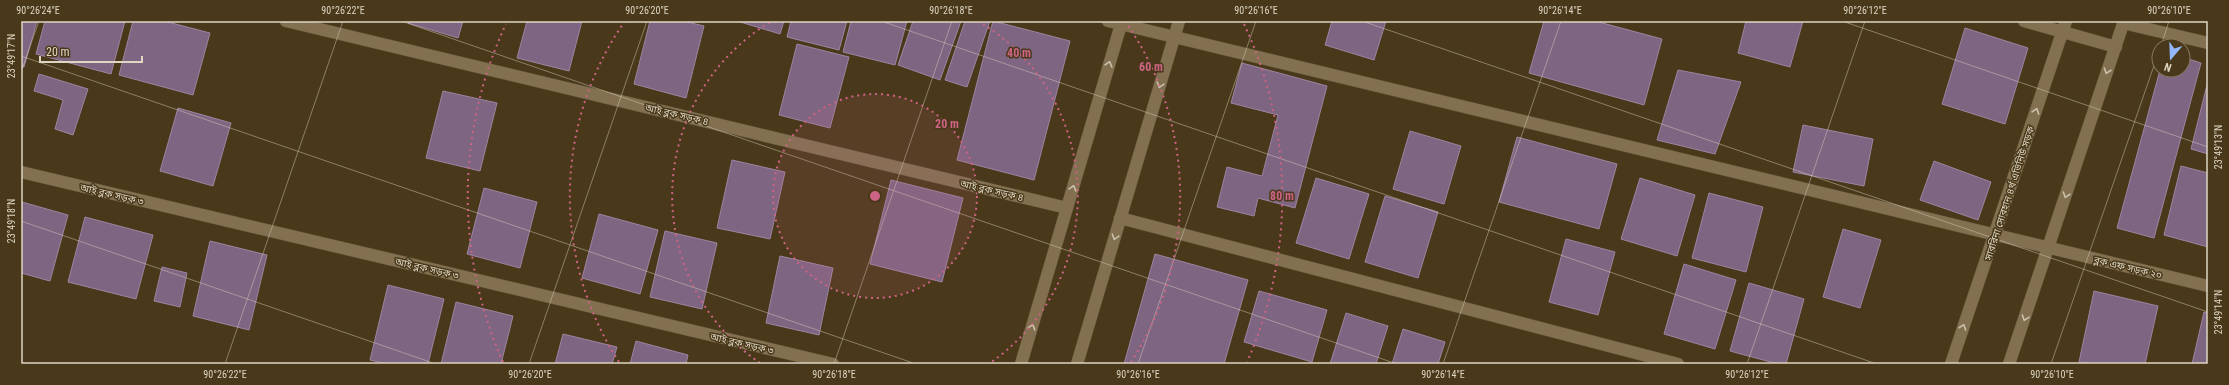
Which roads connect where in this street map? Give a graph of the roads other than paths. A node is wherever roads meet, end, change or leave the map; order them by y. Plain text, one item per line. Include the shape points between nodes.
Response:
1 (286, 21) edge
2 (1108, 21) edge
3 (1179, 21) edge
4 (2024, 21) edge
5 (2124, 22) edge
6 (1121, 23) edge
7 (2064, 26) edge
8 (1174, 37) junction
9 (2208, 43) edge
10 (2116, 47) junction
11 (21, 172) edge
12 (1067, 208) junction
13 (1120, 218) junction
14 (1994, 236) junction
15 (2048, 248) junction
16 (2208, 286) edge
17 (833, 364) edge
18 (1021, 364) edge
19 (1077, 364) edge
20 (1678, 364) edge
21 (1951, 364) edge
22 (2009, 364) edge

1 - 12 street, আই ব্লক সড়ক ৪
2 - 6 street, ব্লক এফ সড়ক ২০
3 - 8 street
4 - 7 street
5 - 9 street
5 - 10 street
6 - 8 street, ব্লক এফ সড়ক ২০
12 -> 6 street
7 - 10 street
14 -> 7 street, সাবরিনা সোবহান ৪র্থ এভিনিউ সড়ক
8 -> 13 street
8 - 14 street, ব্লক এফ সড়ক ২০
10 -> 15 street
11 - 17 street, আই ব্লক সড়ক ৩
18 -> 12 street
13 -> 19 street
13 - 20 street
14 - 15 street, ব্লক এফ সড়ক ২০
21 -> 14 street, সাবরিনা সোবহান ৪র্থ এভিনিউ সড়ক
15 - 16 street, ব্লক এফ সড়ক ২০
15 -> 22 street

